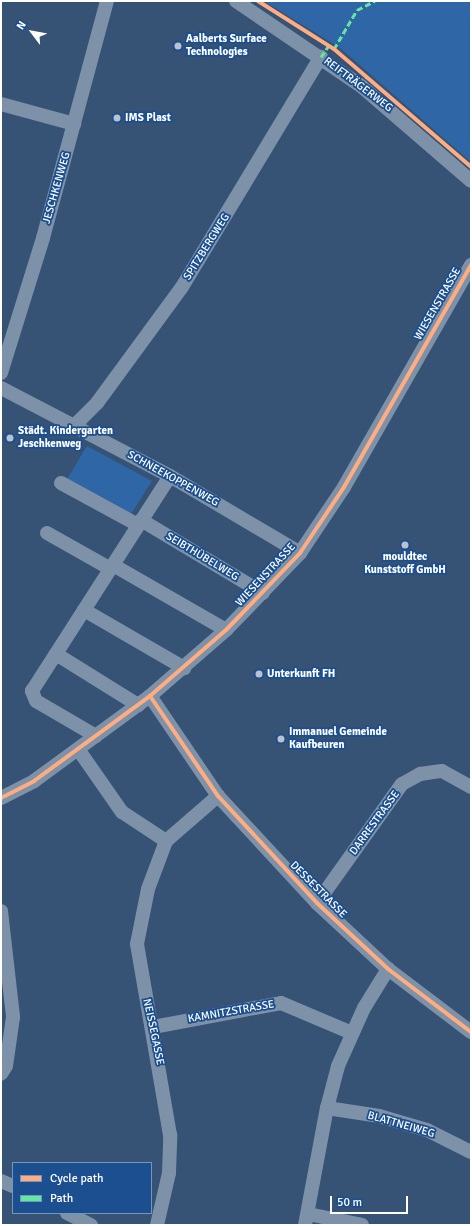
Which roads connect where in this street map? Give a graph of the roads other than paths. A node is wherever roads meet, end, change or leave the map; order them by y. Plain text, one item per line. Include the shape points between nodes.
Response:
1 (107, 1) edge
2 (236, 1) edge
3 (321, 57) junction
4 (1, 104) edge
5 (74, 124) junction
6 (471, 182) edge
7 (471, 265) edge
8 (1, 373) edge
9 (1, 388) edge
10 (75, 425) junction
11 (170, 476) junction
12 (61, 483) dead end
13 (139, 523) junction
14 (47, 532) dead end
15 (300, 554) junction
16 (111, 567) junction
17 (263, 593) junction
18 (84, 610) junction
19 (226, 630) junction
20 (56, 654) junction
21 (184, 668) junction
22 (150, 696) junction
23 (138, 705) junction
24 (96, 736) junction
25 (78, 749) junction
26 (471, 787) edge
27 (218, 796) junction
28 (1, 798) edge
29 (166, 841) junction
30 (316, 903) junction
31 (1, 911) edge
32 (388, 969) junction
33 (153, 1027) junction
34 (471, 1032) edge
35 (352, 1033) junction
36 (1, 1074) edge
37 (327, 1108) junction
38 (471, 1152) edge
39 (1, 1180) edge
40 (12, 1186) edge
41 (69, 1214) edge
42 (307, 1220) edge
43 (91, 1225) edge
44 (157, 1225) edge
45 (362, 1225) edge

1 - 5 street, JESCHKENWEG
2 - 3 street, REIFTRÄGERWEG
3 - 6 street, REIFTRÄGERWEG via 402,119
3 - 10 street, SPITZBERGWEG via 182,287 97,403
4 - 5 street
5 - 8 street, JESCHKENWEG
7 - 15 street, WIESENSTRASSE via 344,487
9 - 10 street, SCHNEEKOPPENWEG
10 - 11 street, SCHNEEKOPPENWEG
11 - 13 street
11 - 15 street, SCHNEEKOPPENWEG
12 - 13 street, SEIBTHÜBELWEG
13 - 16 street
13 - 17 street, SEIBTHÜBELWEG
14 - 16 street
15 - 17 street, WIESENSTRASSE
16 - 18 street
16 - 19 street
17 - 19 street, WIESENSTRASSE
18 - 20 street
18 - 21 street
19 - 21 street, WIESENSTRASSE
20 - 23 street
20 - 24 street via 32,691 36,701
21 - 22 street, WIESENSTRASSE
22 - 23 street, WIESENSTRASSE
22 - 27 street, DESSESTRASSE
23 - 24 street, WIESENSTRASSE
24 - 25 street, WIESENSTRASSE
25 - 28 street, WIESENSTRASSE via 34,780
25 - 29 street via 122,812
26 - 30 street, DARRESTRASSE via 442,771 420,774 402,784
27 - 29 street, NEISSEGASSE
27 - 30 street, DESSESTRASSE
29 - 33 street, NEISSEGASSE via 148,889 137,944
30 - 32 street, DESSESTRASSE
31 - 36 street via 12,1017 6,1066
32 - 34 street, DESSESTRASSE
32 - 35 street
33 - 35 street, KAMNITZSTRASSE via 281,1003
33 - 44 street, NEISSEGASSE via 170,1135 169,1173
35 - 37 street
37 - 38 street, BLATTNEIWEG via 379,1116 427,1130
37 - 42 street
39 - 40 street
41 - 43 street
42 - 45 street

